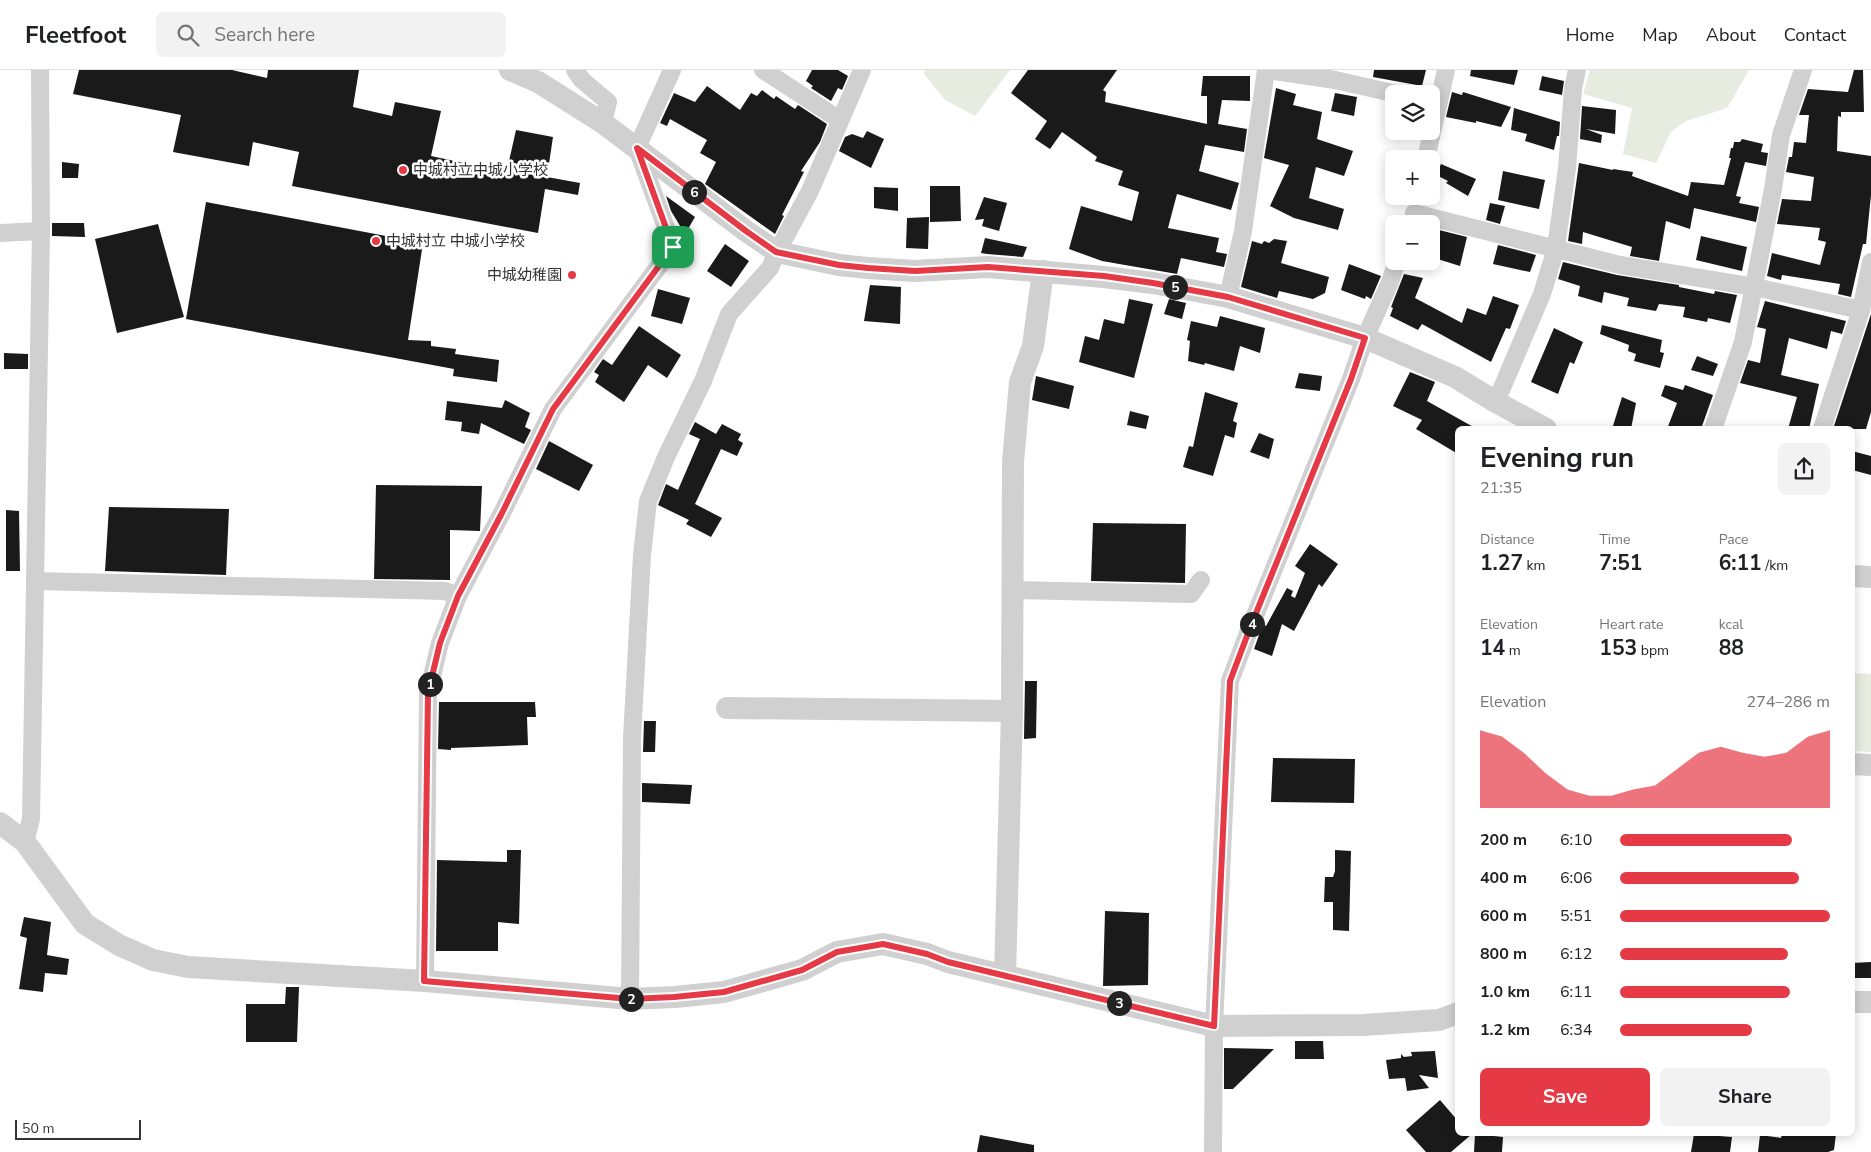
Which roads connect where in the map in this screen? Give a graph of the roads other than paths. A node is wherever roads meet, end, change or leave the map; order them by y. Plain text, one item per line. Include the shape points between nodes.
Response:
1 (40, 70) edge
2 (510, 70) edge
3 (575, 70) edge
4 (672, 70) edge
5 (763, 70) edge
6 (862, 70) edge
7 (1267, 70) edge
8 (1446, 70) edge
9 (1577, 70) edge
10 (1803, 70) edge
11 (1440, 86) edge
12 (1385, 91) edge
13 (840, 120) junction
14 (603, 123) junction
15 (637, 148) junction
16 (1414, 211) edge
17 (41, 231) junction
18 (0, 233) edge
19 (1556, 248) junction
20 (776, 252) junction
21 (1871, 262) edge
22 (1395, 270) edge
23 (1043, 271) junction
24 (1754, 287) junction
25 (1228, 297) junction
26 (1861, 310) junction
27 (1365, 338) junction
28 (1496, 402) junction
29 (1540, 426) edge
30 (1714, 426) edge
31 (1823, 426) edge
32 (1855, 576) edge
33 (1871, 577) edge
34 (1201, 580) dead end
35 (35, 581) junction
36 (1012, 590) junction
37 (458, 596) junction
38 (727, 708) dead end
39 (1012, 711) junction
40 (1855, 764) edge
41 (1871, 765) edge
42 (0, 823) edge
43 (25, 842) junction
44 (1006, 976) junction
45 (424, 981) junction
46 (630, 999) junction
47 (1855, 1002) edge
48 (1871, 1002) edge
49 (1455, 1015) edge
50 (1214, 1026) junction
51 (1213, 1152) edge

1 - 17 street
2 - 14 street via 538,82
3 - 14 street via 608,102
4 - 15 street
5 - 13 street
6 - 13 street
7 - 12 street
7 - 25 street via 1243,231
8 - 11 street
9 - 19 street
10 - 24 street via 1780,135
13 - 20 street via 810,191
14 - 15 street
15 - 20 street
15 - 37 street via 673,247 553,409
16 - 19 street
17 - 18 street
17 - 35 street
19 - 24 street via 1620,265
19 - 28 street via 1542,294
20 - 23 street via 868,268 915,271 988,267
20 - 46 street via 770,268 729,314 703,381 648,500 632,738
21 - 26 street
22 - 27 street
23 - 25 street via 1153,283
23 - 36 street via 1033,346 1020,382 1013,462
24 - 26 street
24 - 30 street via 1742,342
25 - 27 street
26 - 31 street
27 - 28 street via 1455,377
27 - 50 street via 1230,681
28 - 29 street
32 - 33 street
34 - 36 street via 1192,594
35 - 37 street via 445,591
35 - 43 street via 31,819
36 - 39 street
37 - 45 street via 440,643 428,693
38 - 39 street
39 - 44 street
40 - 41 street
42 - 43 street
43 - 45 street via 85,924 119,945 153,960 188,967
44 - 46 street via 883,944 837,952 802,970 724,992
44 - 50 street
45 - 46 street
47 - 48 street
49 - 50 street via 1439,1020 1363,1025
50 - 51 street

